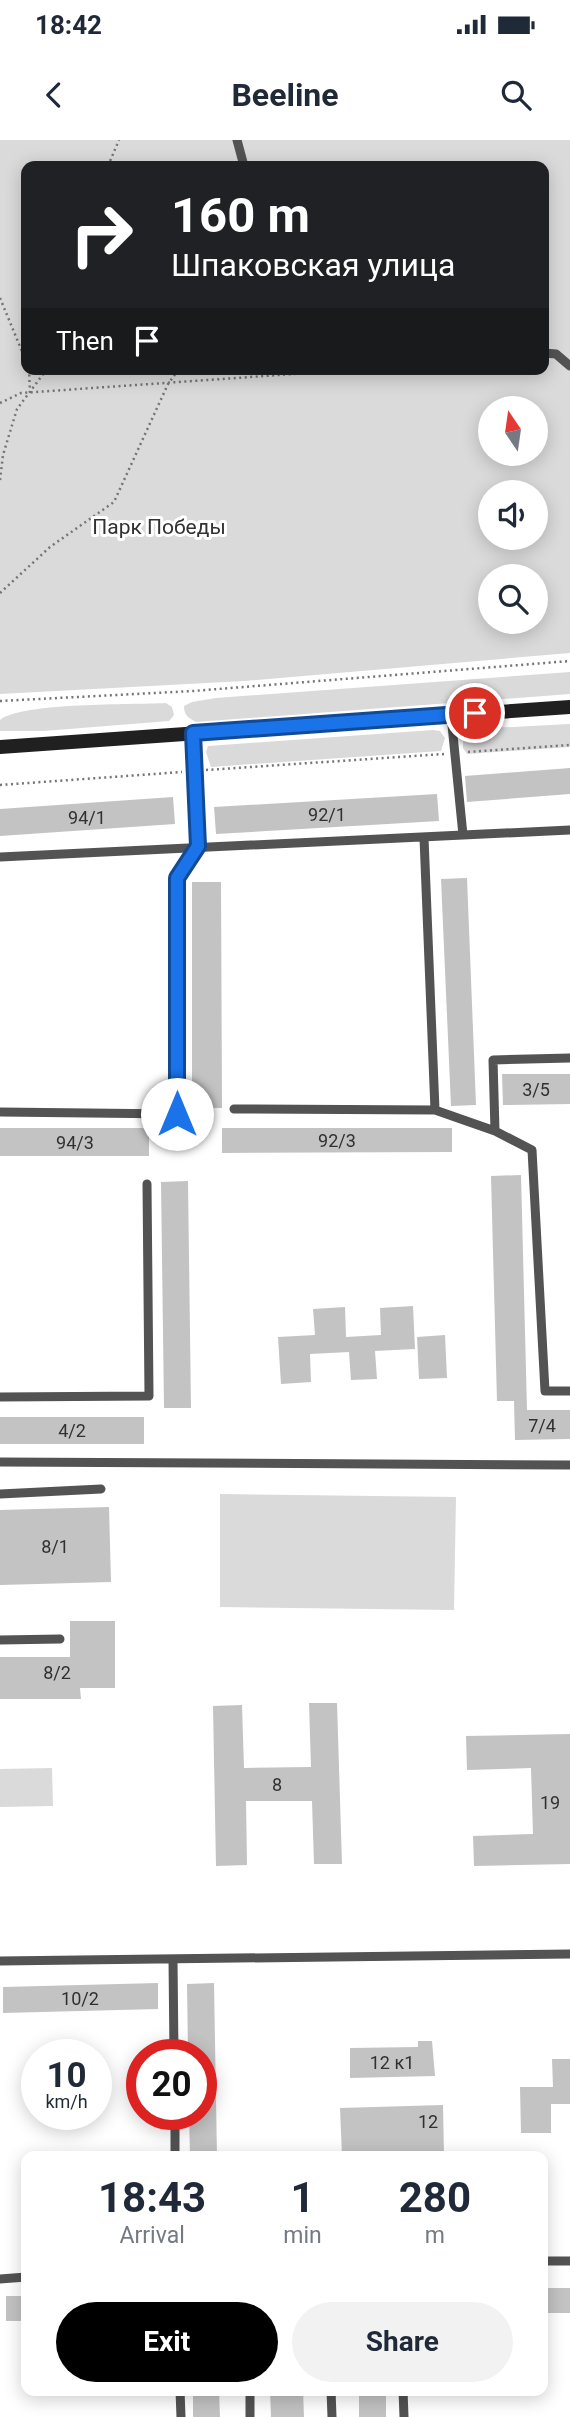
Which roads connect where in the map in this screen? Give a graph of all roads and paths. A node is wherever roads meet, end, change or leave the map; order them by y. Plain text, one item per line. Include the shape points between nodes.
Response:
1 (120, 140) edge
2 (237, 140) edge
3 (110, 161) edge
4 (243, 161) edge
5 (0, 298) edge
6 (21, 349) edge
7 (549, 353) edge
8 (570, 366) edge
9 (29, 375) edge
10 (43, 375) edge
11 (175, 375) edge
12 (286, 375) edge
13 (168, 384) junction
14 (30, 393) junction
15 (0, 403) edge
16 (0, 480) edge
17 (0, 593) edge
18 (570, 661) edge
19 (0, 701) edge
20 (570, 707) edge
21 (452, 715) junction
22 (193, 733) junction
23 (570, 745) edge
24 (0, 747) edge
25 (455, 753) junction
26 (195, 771) junction
27 (0, 785) edge
28 (570, 830) edge
29 (463, 835) junction
30 (425, 838) junction
31 (198, 846) junction
32 (0, 856) edge
33 (570, 1058) edge
34 (234, 1109) dead end
35 (436, 1110) junction
36 (0, 1111) edge
37 (495, 1131) junction
38 (147, 1184) dead end
39 (570, 1391) edge
40 (0, 1397) edge
41 (0, 1462) edge
42 (570, 1465) edge
43 (101, 1489) dead end
44 (0, 1494) edge
45 (60, 1639) dead end
46 (0, 1640) edge
47 (570, 1954) edge
48 (173, 1959) junction
49 (0, 1961) edge
50 (174, 2039) edge
51 (175, 2130) edge
52 (175, 2151) edge
53 (548, 2261) edge
54 (570, 2261) edge
55 (21, 2277) edge
56 (0, 2279) edge
57 (180, 2396) edge
58 (250, 2396) edge
59 (331, 2396) edge
60 (403, 2396) edge
61 (181, 2417) edge
62 (250, 2417) edge
63 (332, 2417) edge
64 (404, 2417) edge

1 - 3 path
2 - 4 lane
5 - 6 path
7 - 8 lane
9 - 14 path
10 - 14 path
11 - 13 path
12 - 13 path
13 - 14 path
13 - 17 path via 114,502 50,547
14 - 15 path
14 - 16 path via 17,409 2,455
18 - 19 path
20 - 21 main road
21 - 22 main road
21 - 25 lane
22 - 24 main road
22 - 26 lane
23 - 25 path
25 - 26 path
25 - 29 lane
26 - 27 path
26 - 31 lane
28 - 29 lane
29 - 30 lane
30 - 31 lane
30 - 35 lane
31 - 32 lane
31 - 36 lane via 177,878 177,1114
33 - 37 lane via 493,1060
34 - 35 lane
35 - 37 lane
37 - 39 lane via 532,1150 545,1391
38 - 40 lane via 149,1396
41 - 42 lane
43 - 44 lane
45 - 46 lane
47 - 48 lane
48 - 49 lane
48 - 50 lane
51 - 52 lane
53 - 54 lane
55 - 56 lane
57 - 61 lane
58 - 62 lane
59 - 63 lane
60 - 64 lane

